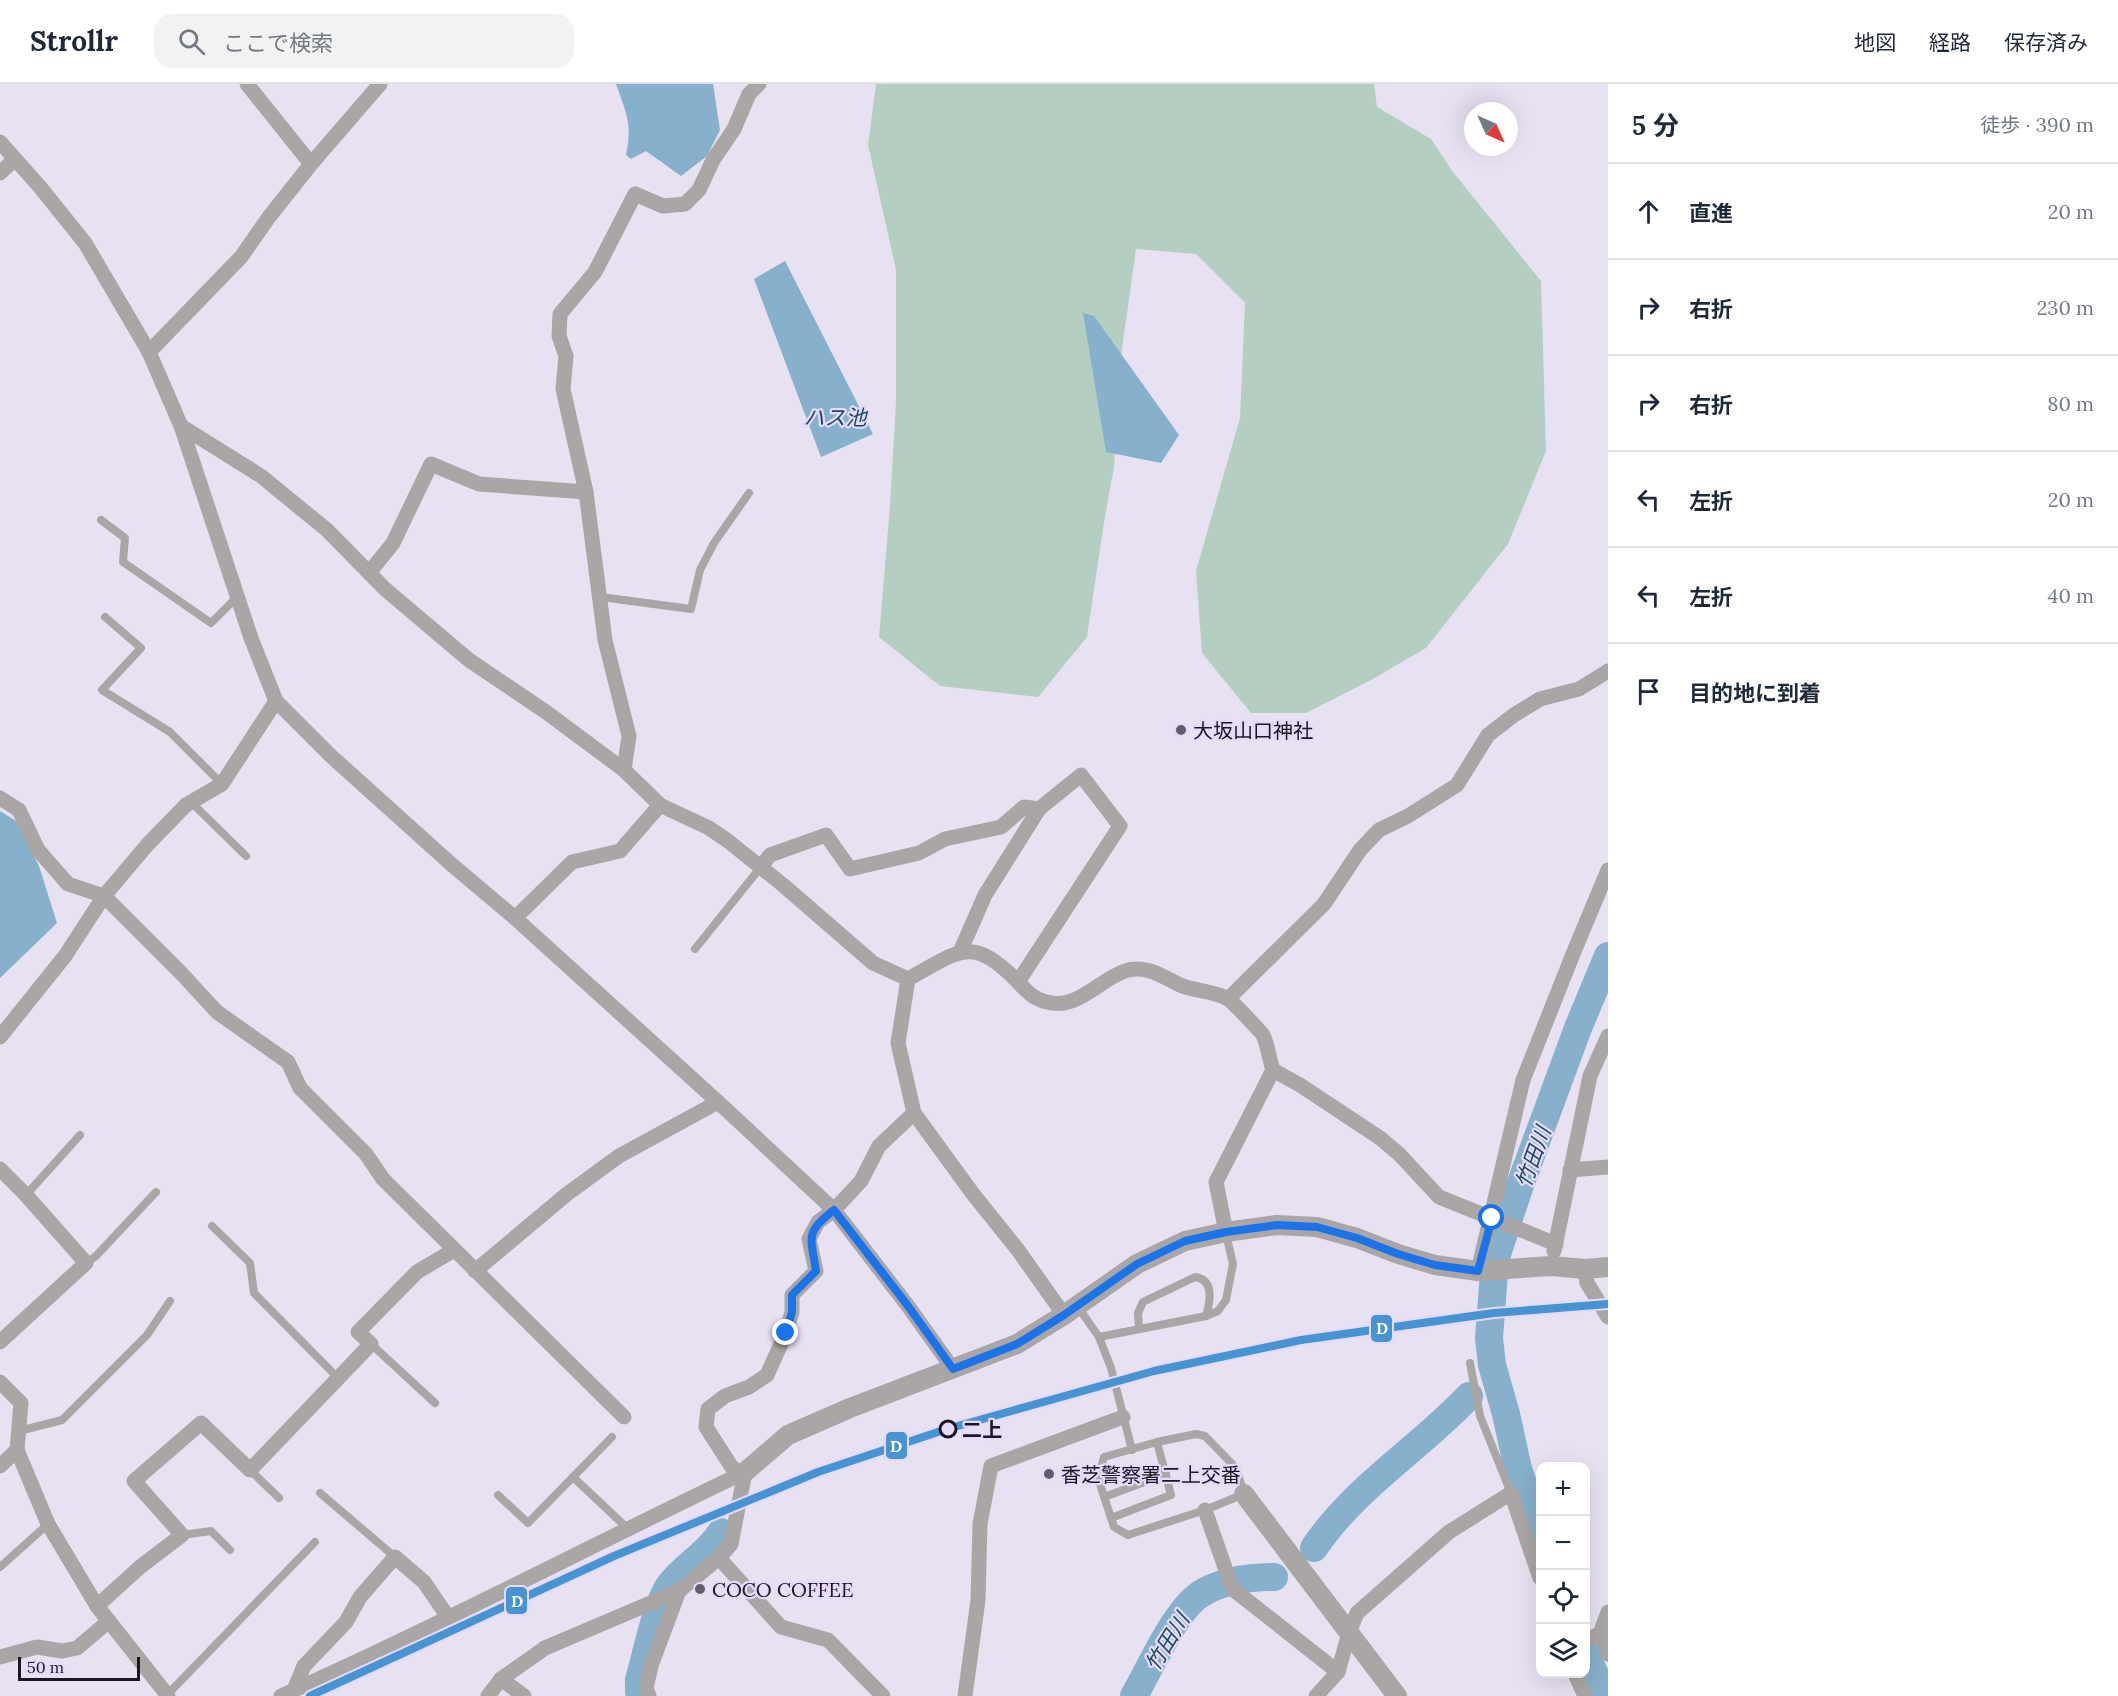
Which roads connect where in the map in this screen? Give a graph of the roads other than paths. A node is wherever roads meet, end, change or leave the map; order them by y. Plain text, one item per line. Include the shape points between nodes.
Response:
1 (247, 84) edge
2 (380, 84) edge
3 (759, 84) edge
4 (0, 142) edge
5 (15, 159) junction
6 (311, 164) junction
7 (0, 173) edge
8 (149, 352) junction
9 (181, 426) junction
10 (586, 492) junction
11 (749, 493) dead end
12 (100, 520) dead end
13 (369, 573) junction
14 (238, 597) junction
15 (600, 597) junction
16 (105, 617) dead end
17 (1608, 671) edge
18 (276, 701) junction
19 (624, 770) junction
20 (222, 784) junction
21 (0, 798) edge
22 (191, 802) junction
23 (660, 805) junction
24 (1039, 809) junction
25 (246, 856) dead end
26 (760, 868) junction
27 (1608, 870) edge
28 (104, 896) junction
29 (515, 918) junction
30 (695, 949) dead end
31 (960, 952) junction
32 (908, 979) junction
33 (1018, 981) junction
34 (1228, 999) junction
35 (1608, 1036) edge
36 (0, 1037) edge
37 (1273, 1070) junction
38 (718, 1102) junction
39 (914, 1113) junction
40 (80, 1135) dead end
41 (1608, 1167) edge
42 (0, 1169) edge
43 (1570, 1170) junction
44 (156, 1192) dead end
45 (26, 1196) junction
46 (834, 1210) junction
47 (1492, 1218) junction
48 (212, 1226) dead end
49 (1226, 1232) junction
50 (1556, 1244) junction
51 (454, 1250) junction
52 (86, 1263) junction
53 (1551, 1266) junction
54 (1608, 1267) edge
55 (1585, 1269) junction
56 (475, 1271) junction
57 (1478, 1271) junction
58 (170, 1301) dead end
59 (1071, 1310) junction
60 (1206, 1316) junction
61 (1608, 1317) edge
62 (1139, 1328) junction
63 (1099, 1337) junction
64 (0, 1342) edge
65 (371, 1344) junction
66 (1470, 1363) dead end
67 (953, 1369) junction
68 (338, 1378) junction
69 (0, 1382) edge
70 (435, 1403) dead end
71 (624, 1417) dead end
72 (1123, 1417) junction
73 (18, 1432) junction
74 (612, 1437) dead end
75 (1157, 1442) junction
76 (17, 1450) junction
77 (1132, 1450) junction
78 (0, 1466) edge
79 (250, 1470) junction
80 (745, 1472) junction
81 (1166, 1474) junction
82 (573, 1477) junction
83 (320, 1493) dead end
84 (1511, 1493) junction
85 (1244, 1494) junction
86 (498, 1495) dead end
87 (1104, 1497) junction
88 (279, 1498) dead end
89 (1205, 1510) junction
90 (1111, 1518) junction
91 (48, 1524) junction
92 (627, 1528) junction
93 (182, 1535) junction
94 (315, 1542) dead end
95 (230, 1550) dead end
96 (395, 1557) junction
97 (719, 1558) junction
98 (0, 1567) edge
99 (1537, 1570) edge
100 (668, 1595) junction
101 (97, 1606) junction
102 (1608, 1612) edge
103 (448, 1617) junction
104 (109, 1621) junction
105 (1348, 1633) junction
106 (1593, 1637) edge
107 (1608, 1654) edge
108 (0, 1657) edge
109 (1338, 1672) junction
110 (1577, 1678) edge
111 (501, 1679) junction
112 (287, 1693) edge
113 (877, 1694) edge
114 (167, 1696) edge
115 (488, 1696) edge
116 (524, 1696) edge
117 (649, 1696) edge
118 (965, 1696) edge
119 (1316, 1696) edge
120 (1397, 1696) edge
121 (1585, 1696) edge

1 - 6 street
2 - 6 street
3 - 10 street via 749,94 699,190 685,204 663,206 635,194 595,272 560,314 559,336 566,356 563,389
4 - 5 street
5 - 7 street
5 - 8 street via 85,243
6 - 8 street via 241,257
8 - 9 street
9 - 13 street via 261,476 327,530
9 - 14 street
10 - 13 street via 479,484 431,464 393,543
10 - 15 street
11 - 15 lane via 700,570 691,609
12 - 14 lane via 125,537 123,562 211,623
13 - 19 street via 469,660
14 - 18 street
15 - 19 street via 605,640 629,736
16 - 20 lane via 141,648 102,690 170,732
17 - 34 street via 1579,689 1540,699 1488,735 1457,784 1379,830 1360,850 1324,904
18 - 20 street
18 - 29 street via 331,756
19 - 23 street
20 - 22 street
21 - 28 street via 19,810 38,850 68,884
22 - 25 lane
22 - 28 street via 148,844
23 - 26 street via 709,828
23 - 29 street via 620,851 572,862
24 - 26 street via 1024,807 1001,827 945,839 919,853 850,869 826,835 770,855
24 - 31 street via 985,895
24 - 33 street via 1081,775 1120,826
26 - 30 lane
26 - 32 street via 873,963
27 - 47 street via 1523,1080
28 - 36 street via 65,956
28 - 51 street via 217,1012 288,1062 300,1088
29 - 38 street
31 - 32 street
31 - 33 street via 978,951
32 - 39 street via 898,1043
33 - 34 street via 1030,995 1054,1004 1072,1001 1107,979 1140,968
34 - 37 street via 1262,1035
35 - 43 street via 1590,1076
37 - 47 street via 1380,1138 1439,1197
37 - 49 street via 1216,1182
38 - 46 street
38 - 56 street via 619,1156
39 - 46 street via 879,1146 861,1181
39 - 59 street via 1032,1267
40 - 45 lane
41 - 43 street
42 - 45 street
43 - 50 street
44 - 52 lane
45 - 52 street
46 - 67 street
46 - 80 street via 818,1222 809,1239 816,1271 792,1295 786,1333 767,1375 708,1409 706,1428 733,1469
47 - 50 street
47 - 57 street
48 - 68 lane via 250,1263 254,1293
49 - 57 street via 1277,1225 1317,1227 1435,1265
49 - 59 street via 1185,1241 1137,1264
49 - 60 lane via 1233,1264 1226,1300 1218,1311
50 - 53 street
51 - 56 street
51 - 65 street via 417,1272 358,1332
52 - 64 street
53 - 55 street
53 - 57 street
54 - 55 street
55 - 61 street via 1587,1283
56 - 71 street
58 - 73 lane via 147,1335 62,1420
59 - 63 lane
59 - 67 street via 1017,1344
60 - 62 lane
60 - 62 lane via 1211,1299 1207,1283 1195,1277 1143,1302 1138,1313
62 - 63 lane
63 - 72 lane
65 - 68 street
65 - 70 lane
66 - 84 lane via 1480,1416
67 - 80 street via 788,1435
68 - 79 street
69 - 73 street via 21,1402
72 - 77 lane
72 - 118 street via 991,1466 980,1524 978,1600
73 - 76 street
74 - 82 lane
75 - 77 lane
75 - 81 lane
75 - 85 lane via 1196,1434 1205,1436 1236,1468
76 - 78 street
76 - 91 street
77 - 87 lane via 1104,1457 1098,1478
79 - 88 lane
79 - 93 street via 201,1423 134,1481
80 - 92 street
80 - 97 street via 730,1544
81 - 87 lane
81 - 90 lane via 1171,1495
82 - 86 lane via 528,1523
82 - 92 lane
83 - 96 lane
84 - 99 street
84 - 105 street via 1449,1533 1357,1613
85 - 89 lane
85 - 105 street
87 - 90 lane
89 - 90 lane via 1128,1535 1114,1527
89 - 109 street via 1229,1580
91 - 98 lane
91 - 101 street
92 - 103 street
93 - 95 lane via 211,1531
93 - 101 street
94 - 114 lane
96 - 103 street via 424,1582
96 - 112 street via 360,1597 346,1622 304,1666
97 - 100 street
97 - 113 street via 782,1627 828,1640
100 - 111 street via 545,1648
100 - 117 street via 646,1688
101 - 104 street
102 - 106 street
103 - 112 street
104 - 108 street via 77,1648 62,1651 37,1647
104 - 114 street
105 - 109 street
105 - 120 street
106 - 107 street
109 - 119 street
110 - 121 street
111 - 115 street
111 - 116 street

